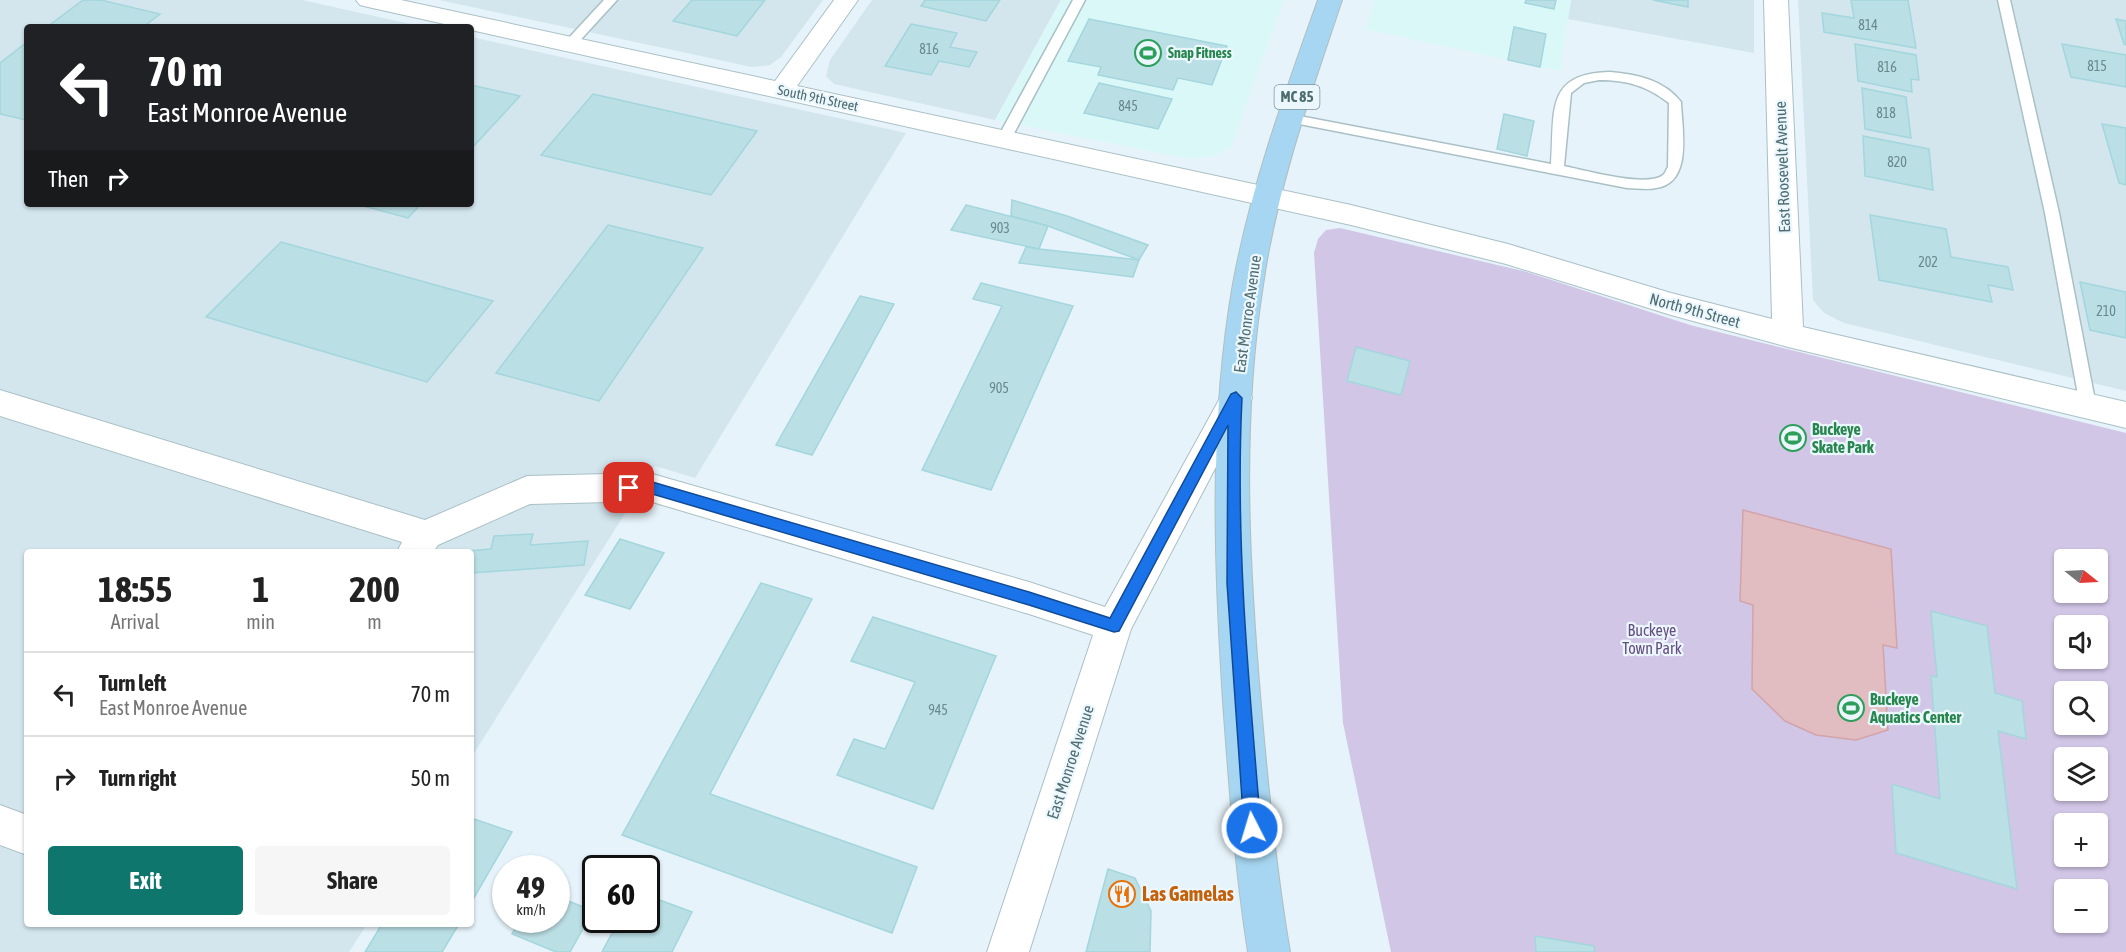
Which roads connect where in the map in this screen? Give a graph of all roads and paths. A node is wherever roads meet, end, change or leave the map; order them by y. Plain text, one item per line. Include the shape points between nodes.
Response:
1 (611, 0) edge
2 (846, 0) edge
3 (1079, 0) edge
4 (1330, 0) edge
5 (1776, 0) edge
6 (2004, 0) edge
7 (379, 1) edge
8 (570, 44) junction
9 (781, 90) junction
10 (1289, 118) junction
11 (1004, 139) junction
12 (1557, 171) junction
13 (1267, 196) junction
14 (1788, 334) junction
15 (1236, 398) junction
16 (0, 404) edge
17 (2088, 406) junction
18 (2126, 415) edge
19 (420, 544) edge
20 (1114, 626) junction
21 (0, 825) edge
22 (24, 834) edge
23 (1008, 952) edge
24 (1269, 952) edge

1 - 8 lane
2 - 9 street
3 - 11 lane
4 - 10 main road, East Monroe Avenue / MC 85
5 - 14 street, East Roosevelt Avenue
6 - 17 lane via 2052,213
7 - 8 street, South 9th Street
8 - 9 street, South 9th Street
9 - 11 street, South 9th Street
10 - 12 lane
10 - 13 main road, East Monroe Avenue / MC 85
11 - 13 street, South 9th Street
12 - 12 lane via 1627,183 1655,184 1669,178 1675,167 1675,102 1641,81 1591,77 1574,83 1564,94
13 - 14 street, North 9th Street via 1478,246 1671,304
13 - 15 main road, East Monroe Avenue / MC 85 via 1248,284
14 - 17 street, North 9th Street
15 - 20 street, East Monroe Avenue
15 - 24 main road, MC 85 via 1233,509 1238,660 1252,828
16 - 19 street
17 - 18 street, North 9th Street
19 - 20 street via 527,490 649,487
20 - 23 street, East Monroe Avenue
21 - 22 street

